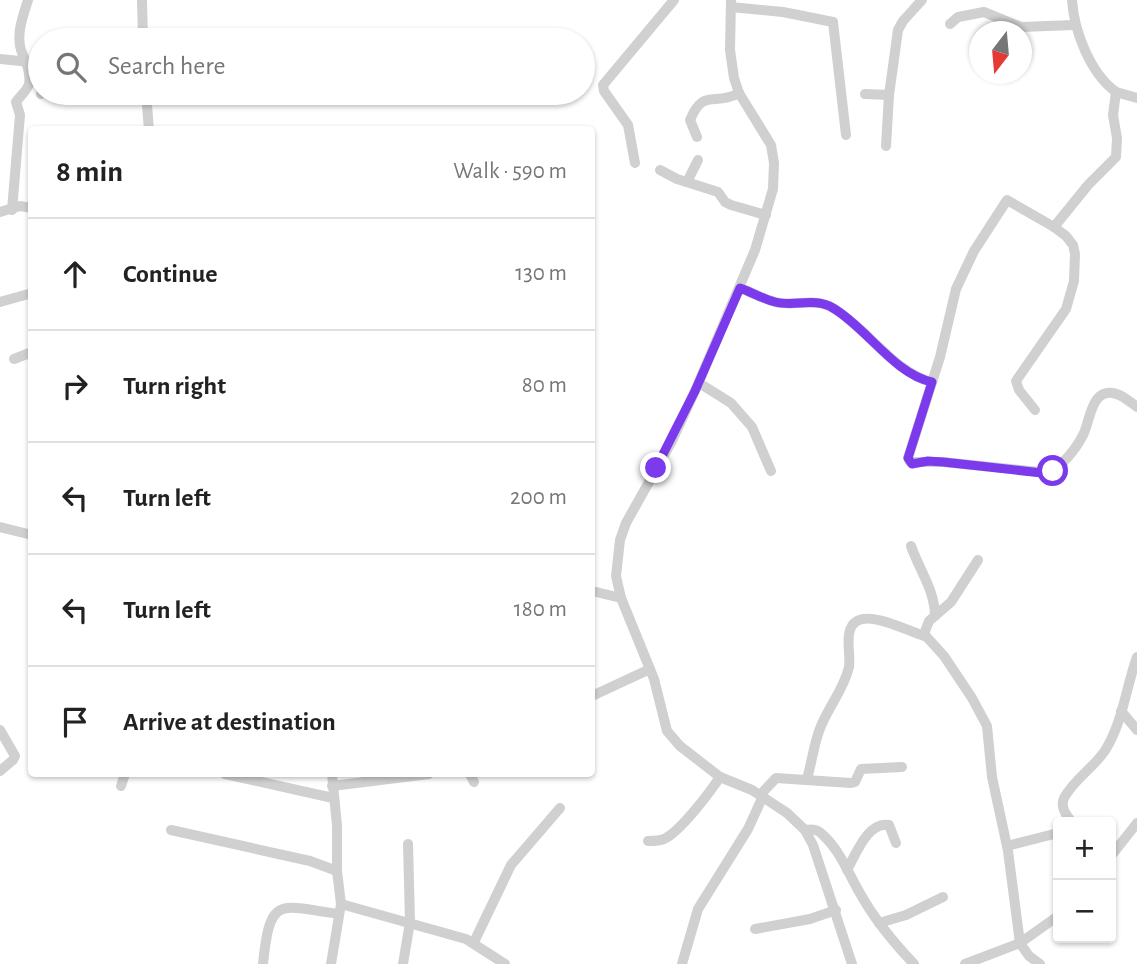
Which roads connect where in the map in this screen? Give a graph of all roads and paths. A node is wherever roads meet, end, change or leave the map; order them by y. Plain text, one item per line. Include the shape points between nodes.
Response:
1 (29, 0) edge
2 (142, 0) edge
3 (674, 0) edge
4 (922, 0) edge
5 (981, 0) edge
6 (1072, 0) edge
7 (731, 3) edge
8 (985, 12) junction
9 (950, 23) dead end
10 (1074, 25) junction
11 (143, 28) edge
12 (0, 59) edge
13 (27, 62) junction
14 (1115, 92) junction
15 (739, 93) junction
16 (865, 94) dead end
17 (889, 95) junction
18 (1137, 98) edge
19 (147, 105) edge
20 (149, 126) edge
21 (846, 135) dead end
22 (698, 137) dead end
23 (886, 146) dead end
24 (698, 160) dead end
25 (635, 163) dead end
26 (660, 170) dead end
27 (688, 182) junction
28 (28, 207) edge
29 (12, 210) junction
30 (0, 212) edge
31 (766, 215) junction
32 (1054, 226) junction
33 (740, 288) junction
34 (28, 294) edge
35 (0, 302) edge
36 (28, 354) edge
37 (14, 359) dead end
38 (932, 382) junction
39 (699, 383) junction
40 (1137, 407) edge
41 (1035, 411) dead end
42 (771, 471) dead end
43 (0, 527) edge
44 (28, 534) edge
45 (911, 546) dead end
46 (978, 560) dead end
47 (595, 592) edge
48 (621, 597) junction
49 (935, 616) junction
50 (925, 636) junction
51 (1137, 657) edge
52 (650, 669) junction
53 (595, 695) edge
54 (1121, 711) junction
55 (0, 730) edge
56 (1137, 730) edge
57 (902, 767) dead end
58 (0, 771) edge
59 (124, 777) edge
60 (238, 777) edge
61 (331, 777) edge
62 (394, 777) edge
63 (720, 777) junction
64 (807, 779) junction
65 (121, 786) dead end
66 (332, 786) junction
67 (762, 795) junction
68 (333, 798) junction
69 (560, 808) dead end
70 (1068, 817) edge
71 (1137, 823) edge
72 (171, 830) dead end
73 (804, 830) junction
74 (1053, 834) edge
75 (648, 841) dead end
76 (896, 843) dead end
77 (408, 844) dead end
78 (1007, 846) junction
79 (1116, 850) edge
80 (847, 870) junction
81 (337, 871) junction
82 (943, 897) dead end
83 (340, 909) junction
84 (836, 910) junction
85 (1053, 920) edge
86 (410, 922) junction
87 (879, 923) junction
88 (755, 929) dead end
89 (474, 942) junction
90 (1020, 943) junction
91 (263, 964) edge
92 (331, 964) edge
93 (403, 964) edge
94 (505, 964) edge
95 (682, 964) edge
96 (852, 964) edge
97 (914, 964) edge
98 (965, 964) edge
99 (1040, 964) edge

1 - 13 street via 19,41
2 - 11 street
3 - 25 street via 603,85 628,125
4 - 17 street via 898,30
5 - 8 street
6 - 10 street
7 - 15 street via 730,50
7 - 21 street via 833,22
8 - 9 street
8 - 10 street via 1021,27
10 - 14 street via 1090,60
12 - 13 street
13 - 29 street via 28,85 16,102 20,115
14 - 18 street
14 - 32 street via 1115,158
15 - 22 street via 727,99 705,99 697,105 690,120
15 - 31 street via 774,155 775,180
16 - 17 street
17 - 23 street
19 - 20 street
24 - 27 street
26 - 27 street
27 - 31 street via 718,192 731,205
28 - 29 street
29 - 30 street
31 - 33 street
32 - 38 street via 1006,201 956,289
32 - 41 street via 1073,245 1074,281 1063,314 1016,381
33 - 38 street via 776,302 818,302 831,307 916,377
33 - 39 street
34 - 35 street
36 - 37 street
38 - 40 street via 908,458 912,464 928,461 1049,473 1081,439 1102,394 1121,396
39 - 42 street via 731,403 752,427
39 - 48 street via 620,540 616,576
43 - 44 street
45 - 49 street via 935,603
46 - 49 street via 957,594
47 - 48 street
48 - 52 street
49 - 50 street via 925,627
50 - 64 street via 878,620 853,623 848,633 848,671 821,726
50 - 78 street via 944,656 987,726
51 - 54 street
52 - 53 street
52 - 63 street via 667,731
54 - 56 street
54 - 70 street via 1105,751 1064,799 1063,810
55 - 58 street via 15,756
57 - 64 street via 861,769 855,783
59 - 65 street
60 - 68 street
61 - 66 street
62 - 66 street
63 - 67 street
63 - 75 street via 670,835
64 - 67 street via 776,778
66 - 68 street
67 - 73 street
67 - 95 street via 738,846 698,909
68 - 81 street
69 - 89 street via 511,865
71 - 79 street
72 - 81 street
73 - 80 street via 823,834
73 - 84 street
74 - 78 street
76 - 80 street via 889,825 877,826
77 - 86 street
78 - 90 street
80 - 87 street
81 - 83 street
82 - 87 street
83 - 86 street
83 - 91 street via 304,907 276,912 269,922
83 - 92 street
84 - 88 street
84 - 96 street
85 - 90 street
86 - 89 street
86 - 93 street
87 - 97 street
89 - 94 street
90 - 98 street
90 - 99 street

